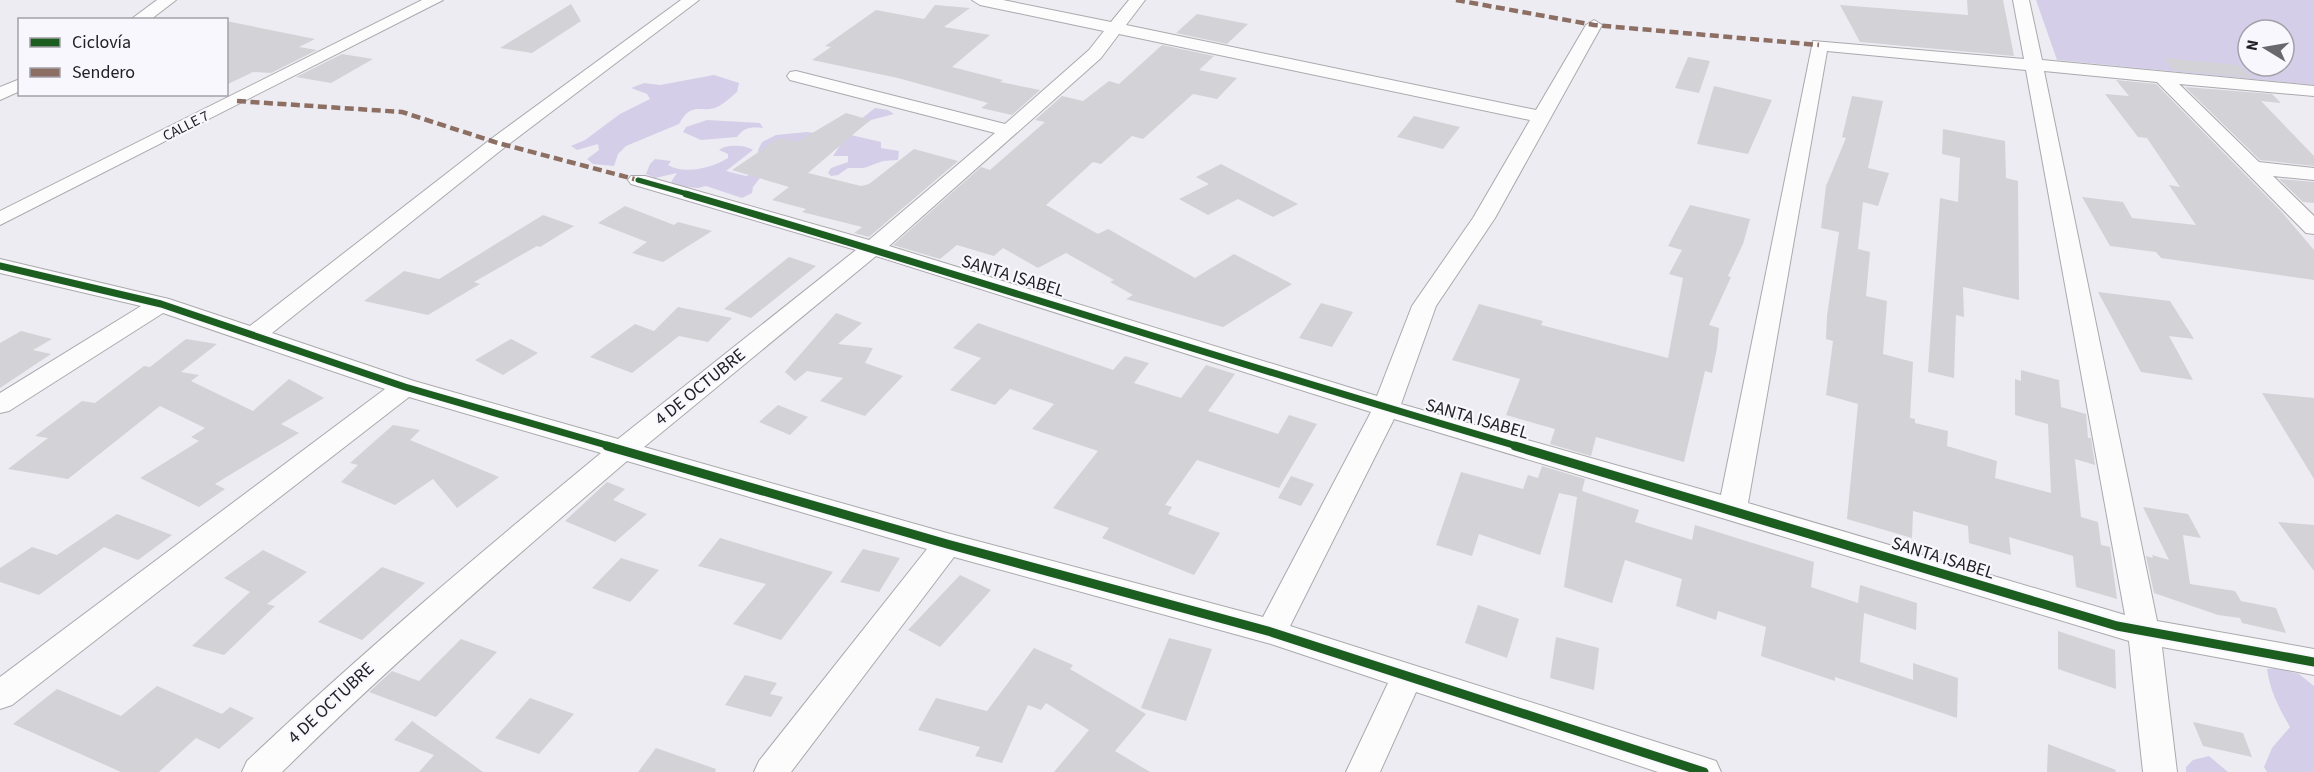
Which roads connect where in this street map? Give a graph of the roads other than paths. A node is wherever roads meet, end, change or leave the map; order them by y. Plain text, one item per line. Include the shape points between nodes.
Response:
1 (168, 0) edge
2 (435, 0) edge
3 (691, 0) edge
4 (981, 0) edge
5 (1137, 0) edge
6 (2021, 0) edge
7 (141, 18) edge
8 (1594, 25) dead end
9 (1117, 26) junction
10 (2034, 63) junction
11 (2160, 75) junction
12 (796, 76) dead end
13 (18, 85) edge
14 (2314, 91) edge
15 (0, 94) edge
16 (218, 96) edge
17 (237, 101) junction
18 (1541, 117) junction
19 (1009, 131) junction
20 (2256, 168) junction
21 (2314, 174) edge
22 (638, 180) dead end
23 (0, 219) edge
24 (2314, 228) edge
25 (873, 248) junction
26 (0, 266) edge
27 (161, 304) junction
28 (253, 336) junction
29 (405, 387) junction
30 (0, 405) edge
31 (1386, 408) junction
32 (622, 450) junction
33 (1733, 509) junction
34 (946, 544) junction
35 (1271, 632) junction
36 (2144, 633) junction
37 (2314, 662) edge
38 (1408, 675) junction
39 (0, 695) edge
40 (259, 772) edge
41 (771, 772) edge
42 (1363, 772) edge
43 (1704, 772) edge
44 (2160, 772) edge

1 - 7 street
2 - 17 street, CALLE 7
3 - 28 street via 498,143
4 - 9 street
5 - 9 street, 4 DE OCTUBRE
6 - 10 street
8 - 18 street
9 - 18 street
9 - 19 street, 4 DE OCTUBRE via 1095,54
10 - 11 street
10 - 33 street via 1819,45
10 - 36 street
11 - 14 street
11 - 20 street
12 - 19 street
13 - 15 street
16 - 17 street
17 - 23 street, CALLE 7
18 - 31 street via 1484,218 1424,306
19 - 25 street, 4 DE OCTUBRE
20 - 21 street
20 - 24 street
22 - 25 street, SANTA ISABEL
25 - 31 street, SANTA ISABEL
25 - 32 street, 4 DE OCTUBRE
26 - 27 street
27 - 28 street
27 - 30 street
28 - 29 street
29 - 32 street
29 - 39 street
31 - 33 street, SANTA ISABEL
31 - 35 street
32 - 34 street
32 - 40 street, 4 DE OCTUBRE via 448,596
33 - 36 street, SANTA ISABEL
34 - 35 street
34 - 41 street
35 - 38 street
36 - 37 street, SANTA ISABEL
36 - 44 street
38 - 42 street
38 - 43 street

